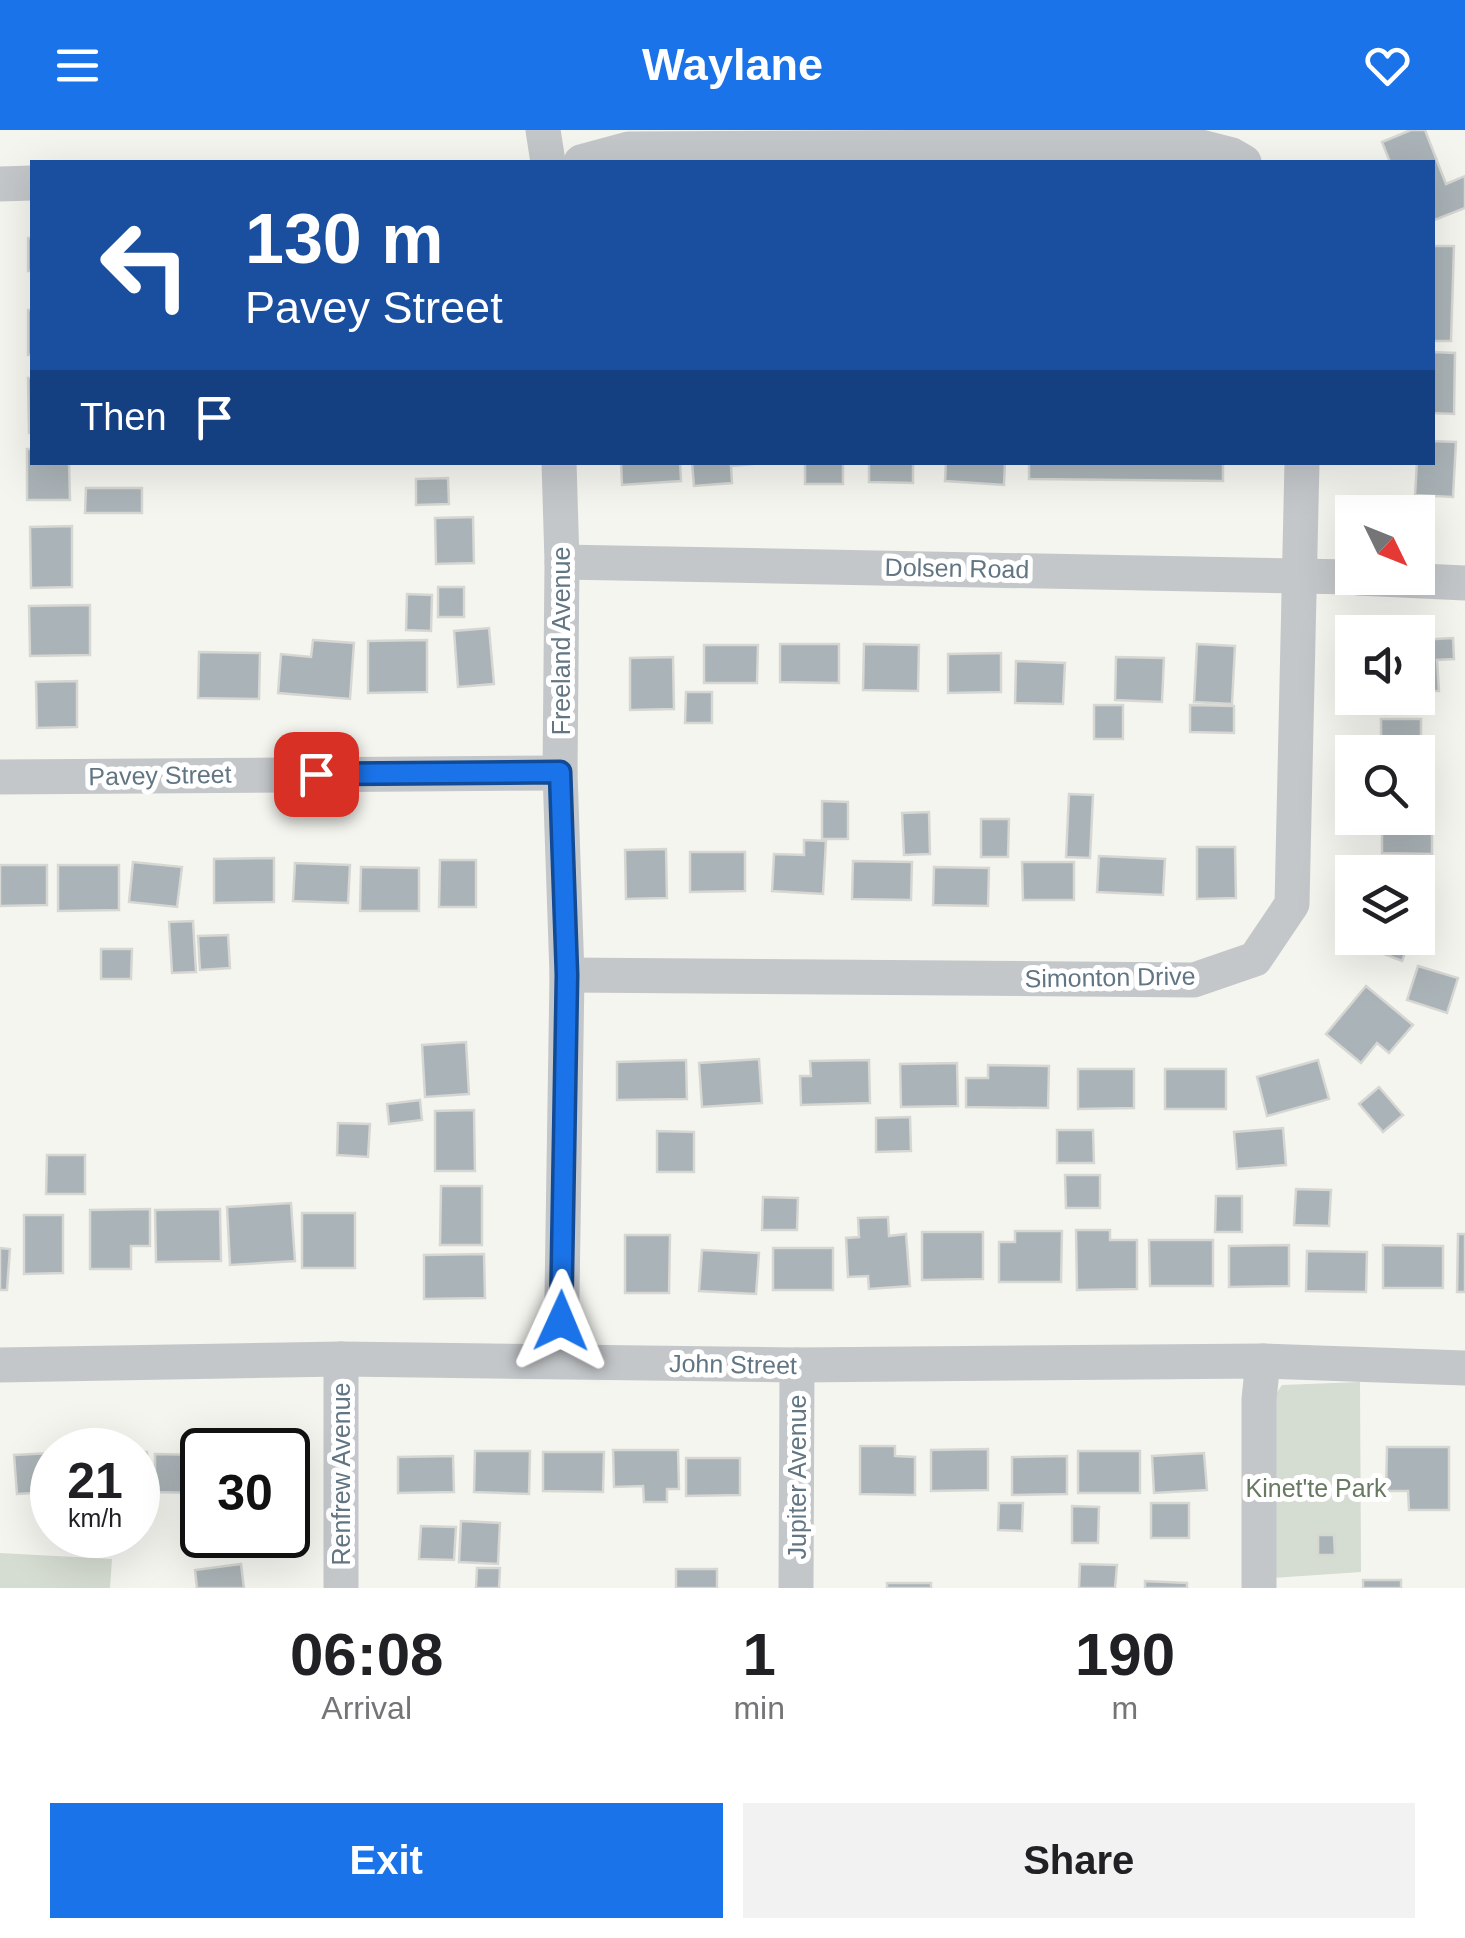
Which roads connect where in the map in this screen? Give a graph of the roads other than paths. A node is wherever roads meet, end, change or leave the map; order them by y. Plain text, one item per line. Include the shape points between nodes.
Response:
1 (543, 130) edge
2 (548, 160) edge
3 (589, 160) edge
4 (1241, 160) edge
5 (30, 183) edge
6 (0, 184) edge
7 (559, 465) edge
8 (1302, 465) edge
9 (562, 562) junction
10 (1301, 574) junction
11 (1335, 576) edge
12 (1435, 581) edge
13 (1465, 583) edge
14 (560, 772) junction
15 (0, 777) edge
16 (567, 975) junction
17 (341, 1360) junction
18 (561, 1360) junction
19 (1264, 1360) junction
20 (0, 1365) edge
21 (797, 1365) junction
22 (1465, 1368) edge
23 (341, 1588) edge
24 (796, 1588) edge
25 (1258, 1588) edge

1 - 2 street
3 - 4 street via 629,149 1196,146
5 - 6 street
7 - 9 street, Freeland Avenue
8 - 10 street, Simonton Drive
9 - 10 street, Dolsen Road
9 - 14 street, Freeland Avenue
10 - 11 street, Dolsen Road
10 - 16 street, Simonton Drive via 1292,904 1254,959 1194,980
12 - 13 street, Dolsen Road
14 - 15 street, Pavey Street
14 - 16 street, Freeland Avenue
16 - 18 street, Freeland Avenue
17 - 18 street, John Street
17 - 20 street, John Street
17 - 23 street, Renfrew Avenue
18 - 21 street, John Street
19 - 21 street, John Street
19 - 22 street, John Street
19 - 25 street
21 - 24 street, Jupiter Avenue

